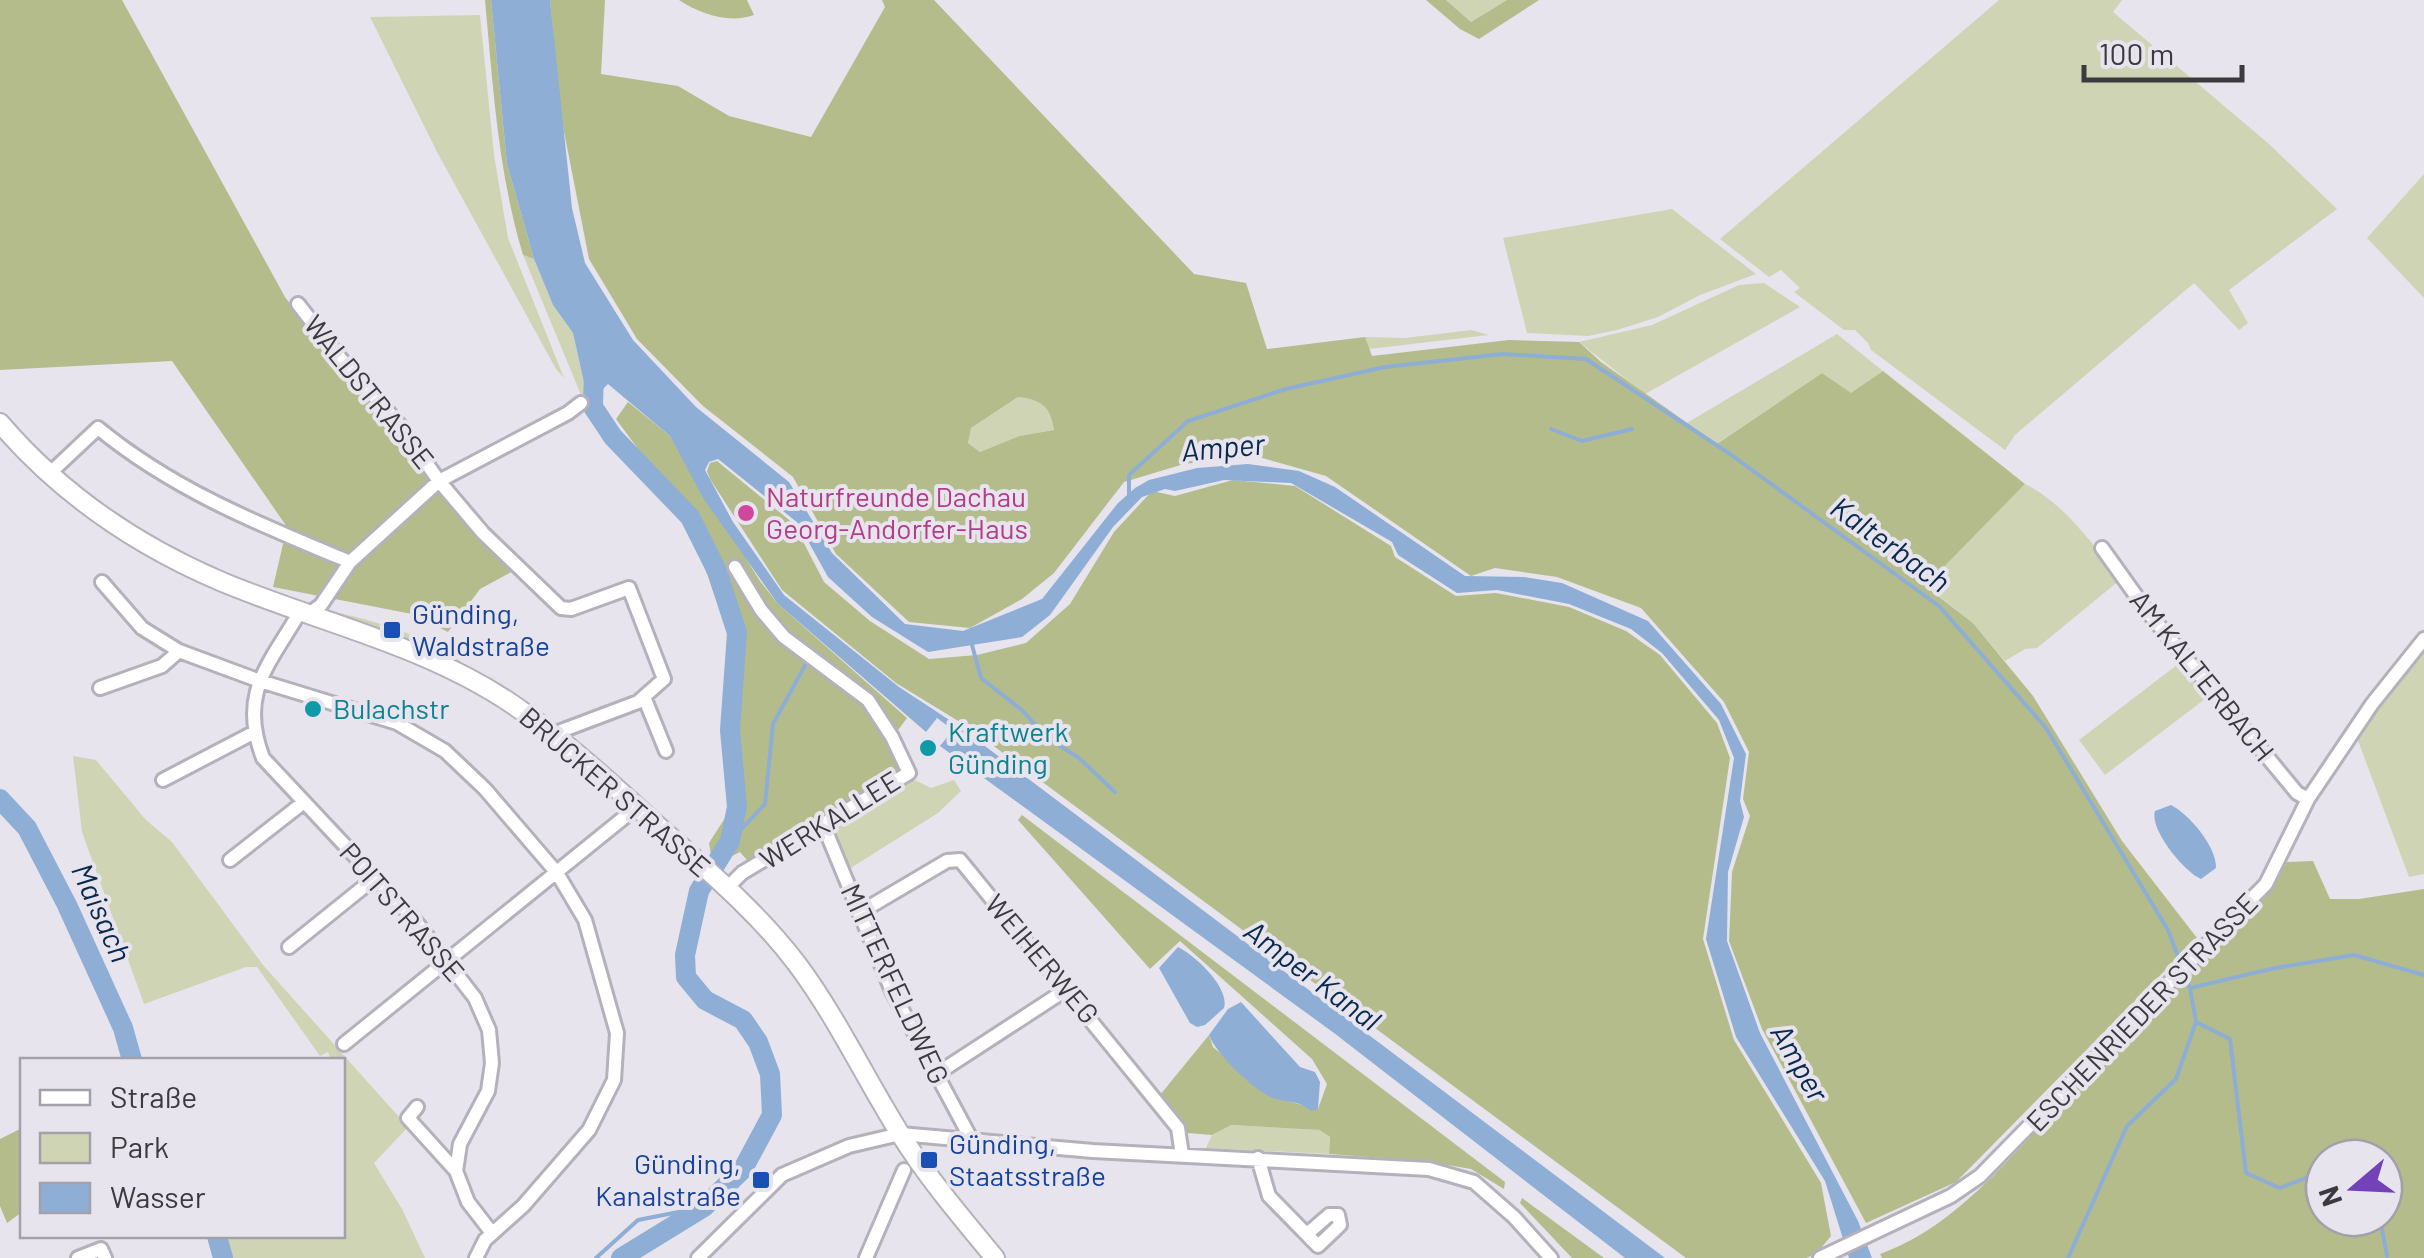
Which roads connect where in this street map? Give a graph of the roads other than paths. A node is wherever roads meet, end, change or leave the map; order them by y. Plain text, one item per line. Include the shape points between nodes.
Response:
1 (298, 304) dead end
2 (581, 403) dead end
3 (0, 423) edge
4 (49, 474) junction
5 (440, 481) junction
6 (2102, 548) dead end
7 (350, 562) junction
8 (735, 567) dead end
9 (102, 582) dead end
10 (305, 612) junction
11 (2424, 639) edge
12 (178, 651) junction
13 (260, 681) junction
14 (100, 688) dead end
15 (644, 697) junction
16 (253, 733) junction
17 (554, 734) junction
18 (666, 751) dead end
19 (163, 780) dead end
20 (2308, 799) junction
21 (304, 802) junction
22 (637, 807) junction
23 (822, 824) junction
24 (230, 860) dead end
25 (557, 872) junction
26 (376, 877) junction
27 (716, 879) junction
28 (859, 913) junction
29 (289, 947) dead end
30 (448, 961) junction
31 (1067, 989) junction
32 (344, 1044) dead end
33 (936, 1075) junction
34 (417, 1107) dead end
35 (900, 1134) junction
36 (969, 1141) junction
37 (1182, 1156) junction
38 (1258, 1158) junction
39 (904, 1170) dead end
40 (456, 1171) junction
41 (492, 1233) junction
42 (1307, 1234) dead end
43 (1826, 1255) edge
44 (78, 1258) edge
45 (105, 1258) edge
46 (476, 1258) edge
47 (698, 1258) edge
48 (866, 1258) edge
49 (995, 1258) edge
50 (1551, 1258) edge

1 - 5 street, WALDSTRASSE
2 - 5 street, WALDSTRASSE
3 - 4 main road, BRUCKER STRASSE
4 - 7 street via 98,428 187,490
4 - 10 main road, BRUCKER STRASSE via 178,561
5 - 7 street, WALDSTRASSE
5 - 15 street, WALDSTRASSE via 561,608 629,588 663,672
6 - 20 street, AM KALTERBACH via 2233,716
7 - 10 street, WALDSTRASSE via 320,605
8 - 23 street, WERKALLEE via 784,637 868,700 909,774
9 - 12 street via 142,628
10 - 13 street
10 - 17 main road, BRUCKER STRASSE via 438,661
11 - 20 street, ESCHENRIEDER STRASSE
12 - 13 street
12 - 14 street via 162,666
13 - 16 street
13 - 25 street via 397,723 445,751
15 - 17 street
15 - 18 street
16 - 19 street
16 - 21 street, POITSTRASSE via 263,758
17 - 22 main road, BRUCKER STRASSE
20 - 43 street, ESCHENRIEDER STRASSE via 2266,884 1980,1176
21 - 24 street
21 - 26 street, POITSTRASSE
22 - 25 street
22 - 27 main road, BRUCKER STRASSE
23 - 27 street, WERKALLEE via 742,873
23 - 28 street, MITTERFELDWEG
25 - 30 street
25 - 41 street via 602,968 618,1033 615,1074 589,1130
26 - 29 street
26 - 30 street, POITSTRASSE
27 - 35 main road, BRUCKER STRASSE via 814,988
28 - 31 street, WEIHERWEG via 947,861 960,860
28 - 33 street, MITTERFELDWEG
30 - 32 street
30 - 40 street, POITSTRASSE via 489,1030 492,1062 488,1092 460,1144
31 - 33 street
31 - 37 street, WEIHERWEG via 1178,1128
33 - 36 street, MITTERFELDWEG
34 - 40 street via 408,1118
35 - 36 street
35 - 47 street via 830,1153 782,1175
35 - 49 main road, BRUCKER STRASSE
36 - 37 street
37 - 38 street
38 - 42 street via 1270,1196
38 - 50 street via 1429,1169 1474,1182
39 - 48 street
40 - 41 street via 468,1202
41 - 46 street
44 - 45 street via 101,1249

